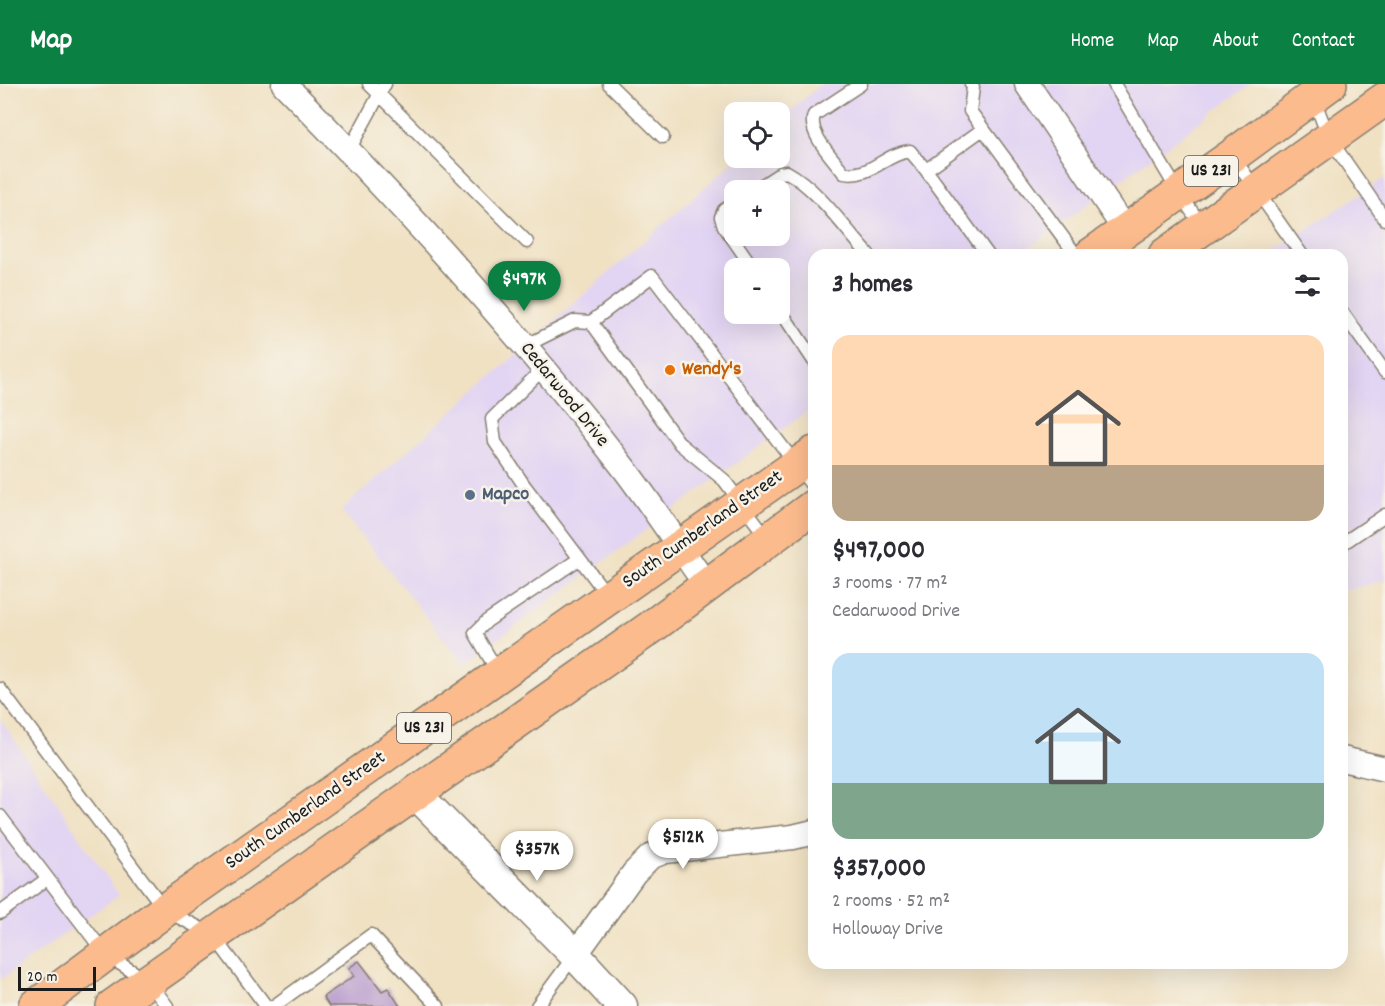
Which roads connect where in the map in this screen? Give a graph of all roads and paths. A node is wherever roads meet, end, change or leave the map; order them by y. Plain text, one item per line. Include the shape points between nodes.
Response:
1 (284, 84) edge
2 (369, 84) edge
3 (609, 84) edge
4 (861, 84) edge
5 (971, 84) edge
6 (1028, 84) edge
7 (1114, 84) edge
8 (382, 89) edge
9 (1318, 89) edge
10 (1385, 99) edge
11 (983, 129) junction
12 (663, 137) dead end
13 (1329, 138) junction
14 (349, 150) junction
15 (1232, 156) junction
16 (926, 170) junction
17 (770, 180) edge
18 (1255, 190) junction
19 (1179, 193) junction
20 (724, 210) edge
21 (1385, 219) edge
22 (724, 226) edge
23 (1203, 228) junction
24 (526, 242) dead end
25 (1121, 242) edge
26 (864, 249) edge
27 (984, 249) edge
28 (1072, 249) edge
29 (1105, 249) edge
30 (1173, 249) edge
31 (1298, 249) edge
32 (1348, 320) edge
33 (591, 322) junction
34 (789, 324) edge
35 (525, 346) junction
36 (808, 353) edge
37 (543, 369) junction
38 (1385, 372) edge
39 (808, 467) edge
40 (808, 469) edge
41 (741, 503) junction
42 (808, 511) edge
43 (1385, 514) edge
44 (769, 540) junction
45 (1348, 540) edge
46 (679, 547) junction
47 (579, 559) junction
48 (706, 586) junction
49 (609, 597) junction
50 (500, 674) junction
51 (0, 689) edge
52 (1348, 760) edge
53 (1385, 769) edge
54 (415, 793) junction
55 (0, 816) edge
56 (808, 833) edge
57 (47, 879) junction
58 (165, 910) junction
59 (0, 913) edge
60 (213, 934) junction
61 (106, 955) junction
62 (575, 955) junction
63 (158, 994) edge
64 (36, 1006) edge
65 (113, 1006) edge
66 (266, 1006) edge
67 (274, 1006) edge
68 (438, 1006) edge
69 (537, 1006) edge
70 (622, 1006) edge

1 - 14 street, Cedarwood Drive
2 - 8 lane
3 - 12 lane
4 - 16 lane via 814,115 811,122 813,131 844,173 856,175 897,152 910,151
5 - 11 lane via 970,111
6 - 25 street
7 - 19 lane
8 - 14 lane
8 - 24 lane
9 - 13 lane
9 - 15 main road, US 231
10 - 13 main road, US 231
11 - 16 lane
11 - 28 lane
13 - 18 main road, US 231
13 - 21 lane
14 - 35 street, Cedarwood Drive
15 - 18 lane
15 - 19 main road, US 231
16 - 27 lane
17 - 26 lane via 787,172 796,177
18 - 23 main road, US 231
18 - 31 lane
19 - 23 lane
19 - 25 main road, US 231
20 - 22 lane
23 - 30 main road, US 231
25 - 29 main road, US 231
32 - 38 lane
33 - 35 lane via 575,321
33 - 39 lane via 652,276
33 - 41 lane via 680,444 724,480
34 - 36 lane
35 - 37 street, Cedarwood Drive
37 - 46 street, Cedarwood Drive via 624,469
37 - 47 lane via 492,419 495,442
40 - 41 main road, South Cumberland Street / US 231
41 - 44 lane
41 - 46 main road, South Cumberland Street / US 231
42 - 44 main road, US 231
43 - 45 lane
44 - 48 main road, US 231
46 - 48 street, Cedarwood Drive
46 - 49 main road, South Cumberland Street / US 231
47 - 49 lane
47 - 50 lane via 475,633
48 - 54 main road, US 231
49 - 50 main road, South Cumberland Street / US 231
50 - 58 main road, South Cumberland Street / US 231
51 - 58 lane
52 - 53 street
54 - 60 main road, US 231
54 - 62 street
55 - 57 lane
56 - 62 street via 665,851 650,857
57 - 59 lane
57 - 61 lane
58 - 60 lane
58 - 61 main road, South Cumberland Street / US 231
60 - 63 main road, US 231
60 - 66 lane
61 - 63 lane
61 - 64 main road, South Cumberland Street / US 231
62 - 69 lane
62 - 70 street
63 - 65 main road, US 231
67 - 68 lane via 371,935

